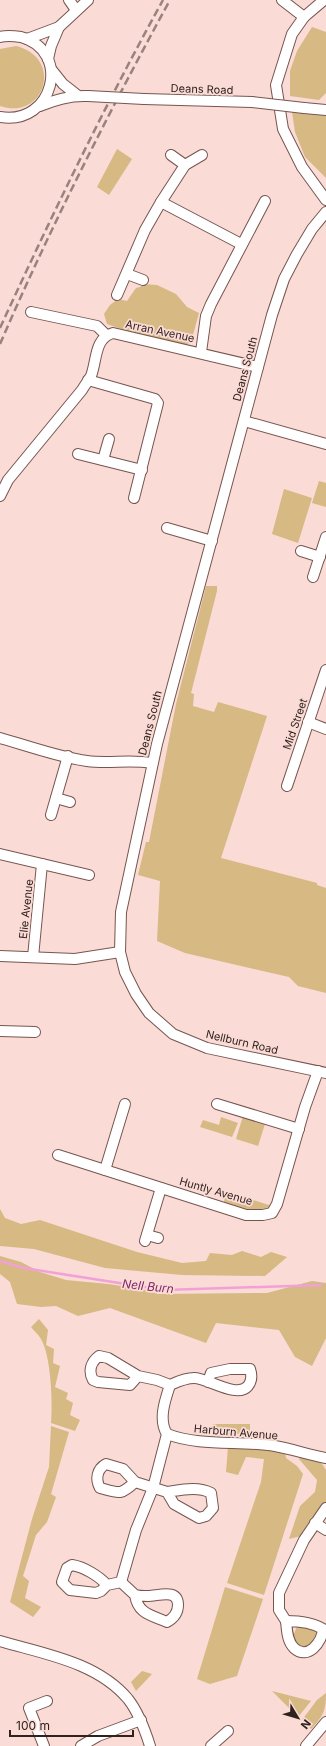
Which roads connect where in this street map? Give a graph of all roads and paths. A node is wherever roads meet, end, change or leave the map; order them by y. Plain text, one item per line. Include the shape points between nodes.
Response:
1 (69, 0) edge
2 (88, 0) edge
3 (282, 0) edge
4 (324, 0) edge
5 (76, 10) junction
6 (304, 17) junction
7 (59, 27) junction
8 (1, 36) edge
9 (27, 39) junction
10 (49, 64) junction
11 (77, 95) junction
12 (40, 106) junction
13 (326, 110) edge
14 (4, 118) edge
15 (0, 126) edge
16 (202, 154) dead end
17 (171, 155) dead end
18 (185, 165) junction
19 (326, 200) edge
20 (265, 201) dead end
21 (160, 202) junction
22 (326, 212) edge
23 (241, 244) junction
24 (127, 274) junction
25 (143, 280) dead end
26 (117, 295) dead end
27 (31, 312) dead end
28 (106, 335) junction
29 (201, 352) junction
30 (258, 367) junction
31 (88, 380) junction
32 (244, 421) junction
33 (109, 439) dead end
34 (326, 444) edge
35 (78, 454) dead end
36 (103, 460) junction
37 (142, 470) junction
38 (0, 496) edge
39 (134, 498) dead end
40 (167, 528) dead end
41 (326, 537) edge
42 (212, 541) junction
43 (301, 551) dead end
44 (320, 557) junction
45 (319, 571) edge
46 (326, 670) edge
47 (308, 722) junction
48 (326, 729) edge
49 (0, 738) edge
50 (68, 756) junction
51 (152, 763) junction
52 (287, 786) dead end
53 (56, 798) junction
54 (70, 802) dead end
55 (51, 815) dead end
56 (0, 854) edge
57 (42, 864) junction
58 (89, 875) dead end
59 (120, 912) joint
60 (120, 952) junction
61 (0, 956) edge
62 (33, 957) junction
63 (0, 1031) edge
64 (36, 1032) dead end
65 (322, 1072) edge
66 (125, 1104) dead end
67 (217, 1104) dead end
68 (299, 1129) junction
69 (58, 1155) dead end
70 (104, 1170) junction
71 (161, 1188) junction
72 (158, 1238) dead end
73 (138, 1376) dead end
74 (208, 1382) dead end
75 (170, 1385) junction
76 (167, 1434) junction
77 (326, 1458) edge
78 (135, 1482) dead end
79 (153, 1488) junction
80 (167, 1492) dead end
81 (326, 1508) edge
82 (315, 1523) junction
83 (326, 1530) edge
84 (121, 1582) junction
85 (107, 1585) dead end
86 (135, 1595) dead end
87 (286, 1621) dead end
88 (0, 1641) edge
89 (47, 1701) dead end
90 (141, 1720) junction
91 (326, 1722) edge
92 (228, 1731) dead end
93 (99, 1741) edge
94 (44, 1746) edge
95 (81, 1746) edge
96 (150, 1746) edge
97 (211, 1746) edge
98 (306, 1746) edge

1 - 5 street
2 - 5 street
3 - 6 street
4 - 6 street
5 - 7 street
6 - 19 street via 292,34 276,85 283,130 302,167
7 - 9 street
7 - 10 street via 51,46
8 - 9 street
9 - 10 street via 42,51
10 - 11 street via 63,84
10 - 12 street via 51,82
11 - 12 street, Deans Road
11 - 13 street, Deans Road, bridge via 252,102
12 - 14 street, Deans Road via 20,117
14 - 15 street
16 - 18 street
17 - 18 street
18 - 21 street
20 - 23 street
21 - 23 street
21 - 24 street
22 - 30 street, Deans South via 312,228 284,280
23 - 29 street via 206,316
24 - 25 street
24 - 26 street
27 - 28 street via 97,326
28 - 29 street, Arran Avenue via 112,333
28 - 31 street via 100,343
29 - 30 street, Arran Avenue
30 - 32 street, Deans South
31 - 37 street via 155,399 158,403
31 - 38 street via 8,480
32 - 34 street
32 - 42 street, Deans South
33 - 36 street
35 - 36 street
36 - 37 street
37 - 39 street
40 - 42 street
41 - 44 street
42 - 51 street, Deans South
43 - 44 street
44 - 45 street
46 - 47 street, Mid Street
47 - 48 street
47 - 52 street, Mid Street
49 - 50 street
50 - 51 street via 99,762 136,760
50 - 53 street
51 - 59 street, Deans South
53 - 54 street
53 - 55 street
56 - 57 street
57 - 58 street
57 - 62 street, Elie Avenue
59 - 60 street, Nellburn Road
60 - 62 street via 75,959
60 - 65 street, Nellburn Road via 125,972 136,994 154,1019 173,1034 207,1048
61 - 62 street
63 - 64 street
65 - 68 street, Huntly Avenue
66 - 70 street
67 - 68 street
68 - 71 street, Huntly Avenue via 277,1204 272,1212 246,1215
69 - 70 street, Huntly Avenue
70 - 71 street, Huntly Avenue
71 - 72 street via 146,1238
73 - 75 street
74 - 75 street via 195,1378 179,1380
75 - 76 street via 163,1410
76 - 77 street, Harburn Avenue via 176,1438 274,1446
76 - 79 street
78 - 79 street
79 - 80 street
79 - 84 street via 136,1530
81 - 82 street
82 - 83 street
82 - 87 street via 278,1593 279,1610
84 - 85 street
84 - 86 street
88 - 90 street via 87,1667 119,1690
89 - 94 street via 29,1708
90 - 93 street
90 - 96 street
91 - 98 street
92 - 97 street
93 - 95 street

